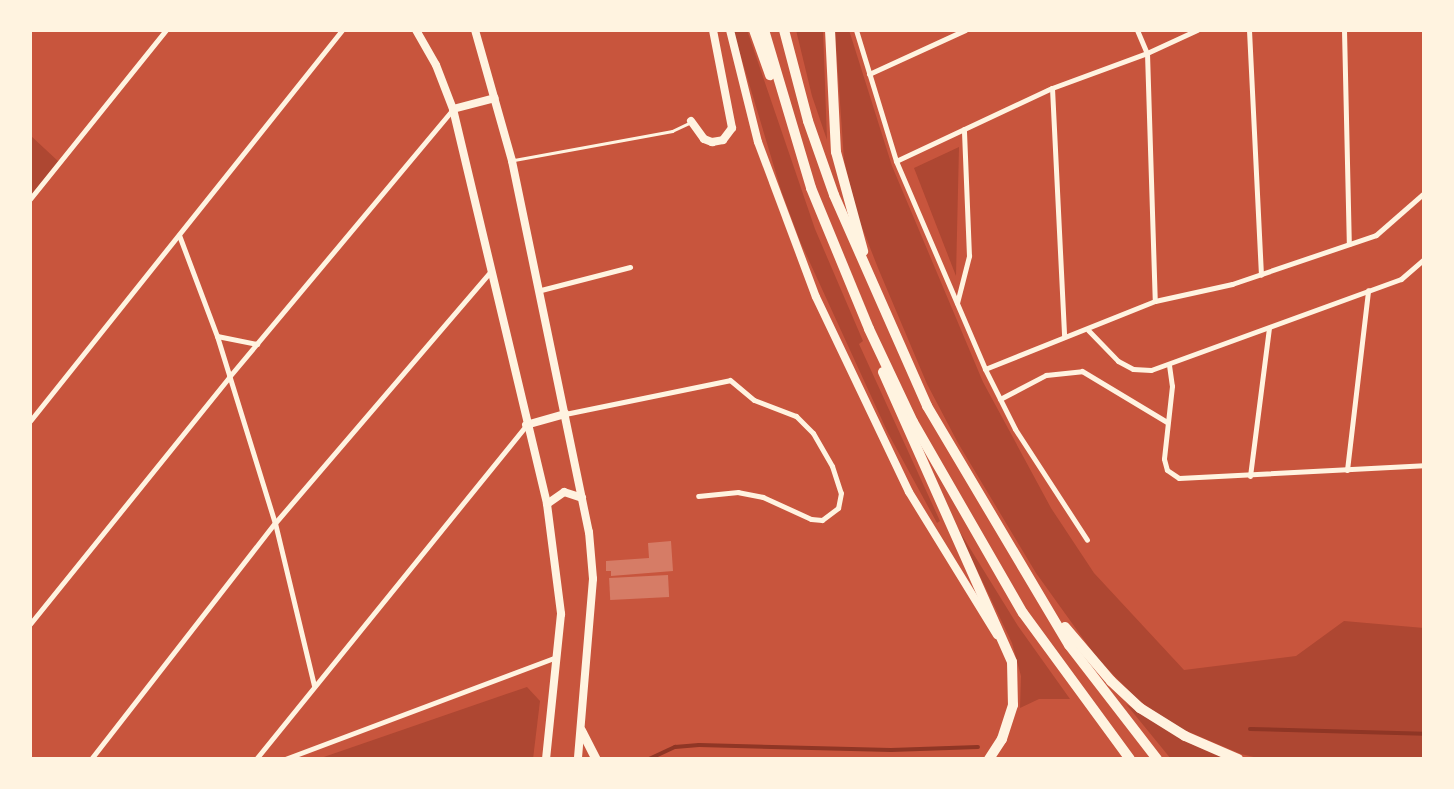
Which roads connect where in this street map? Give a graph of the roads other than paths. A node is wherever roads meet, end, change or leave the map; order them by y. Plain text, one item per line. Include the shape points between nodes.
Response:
1 (166, 30) edge
2 (342, 30) edge
3 (417, 30) edge
4 (475, 30) edge
5 (713, 30) edge
6 (730, 30) edge
7 (754, 30) edge
8 (764, 30) edge
9 (784, 30) edge
10 (830, 30) edge
11 (856, 30) edge
12 (965, 30) edge
13 (1137, 30) edge
14 (1197, 30) edge
15 (1249, 30) edge
16 (1344, 30) edge
17 (1147, 53) junction
18 (869, 74) junction
19 (1052, 88) junction
20 (495, 98) junction
21 (453, 109) junction
22 (691, 121) joint
23 (964, 129) junction
24 (795, 144) junction
25 (512, 161) junction
26 (896, 161) junction
27 (1424, 193) edge
28 (30, 199) edge
29 (179, 235) junction
30 (1349, 244) junction
31 (1424, 259) edge
32 (630, 267) dead end
33 (491, 271) junction
34 (1261, 275) junction
35 (541, 290) junction
36 (1368, 290) junction
37 (1155, 301) junction
38 (957, 303) junction
39 (882, 311) junction
40 (1269, 327) junction
41 (869, 328) junction
42 (1088, 330) junction
43 (217, 336) junction
44 (1064, 337) junction
45 (257, 344) junction
46 (1169, 365) junction
47 (986, 369) junction
48 (229, 377) junction
49 (1000, 399) junction
50 (566, 414) junction
51 (30, 421) edge
52 (1167, 422) junction
53 (526, 425) junction
54 (1424, 465) edge
55 (1347, 470) junction
56 (1250, 476) junction
57 (698, 496) dead end
58 (582, 498) junction
59 (548, 504) junction
60 (275, 523) junction
61 (1087, 540) dead end
62 (1029, 582) junction
63 (30, 624) edge
64 (1006, 646) junction
65 (557, 657) junction
66 (314, 685) junction
67 (580, 730) junction
68 (91, 759) edge
69 (256, 759) edge
70 (285, 759) edge
71 (546, 759) edge
72 (578, 759) edge
73 (596, 759) edge
74 (989, 759) edge
75 (1130, 759) edge
76 (1157, 759) edge
77 (1238, 759) edge

1 - 28 street
2 - 29 street
3 - 21 main road
4 - 20 main road
5 - 22 main road via 732,128 723,140 712,142 704,139
6 - 64 main road via 758,142 816,297 931,533 984,619
7 - 24 highway
8 - 24 highway
9 - 39 highway via 808,121
10 - 39 highway via 836,153
11 - 18 street
12 - 18 street
13 - 17 street
14 - 17 street
15 - 34 street
16 - 30 street
17 - 19 street
17 - 37 street
18 - 26 street
19 - 23 street
19 - 44 street
20 - 21 main road
20 - 25 main road
21 - 33 main road
21 - 45 street
22 - 25 lane via 672,130
23 - 26 street
23 - 38 street via 969,256
24 - 41 highway
25 - 35 main road
26 - 38 street
27 - 30 street via 1376,235
29 - 43 street
29 - 51 street
30 - 34 street
31 - 36 street via 1401,279
32 - 35 street
33 - 53 main road
33 - 60 street
34 - 37 street
35 - 50 main road
36 - 40 street
36 - 55 street
37 - 42 street
38 - 47 street
39 - 62 highway via 950,449
40 - 46 street
40 - 56 street
41 - 64 highway via 894,402
41 - 75 highway via 932,458 1023,613
42 - 44 street
42 - 46 street via 1100,346 1133,369
43 - 45 street
43 - 48 street
44 - 47 street
45 - 48 street
46 - 52 street via 1172,386
47 - 49 street
48 - 60 street
48 - 63 street
49 - 52 street via 1046,375 1082,371
49 - 61 street
50 - 53 main road
50 - 57 street via 730,380 754,400 796,416 813,433 832,466 841,493 838,508 822,520 746,493 720,491
50 - 58 main road
52 - 56 street via 1164,459 1167,470 1179,478
53 - 59 main road
53 - 66 street
54 - 55 street
55 - 56 street
58 - 59 main road via 564,492
58 - 67 main road via 593,579
59 - 65 main road via 561,614
60 - 66 street
60 - 68 street
62 - 76 highway via 1069,645
62 - 77 highway via 1093,662 1140,708 1185,736
64 - 74 highway via 1015,687 1013,705 1002,739
65 - 70 street
65 - 71 main road
66 - 69 street
67 - 72 main road
67 - 73 main road

